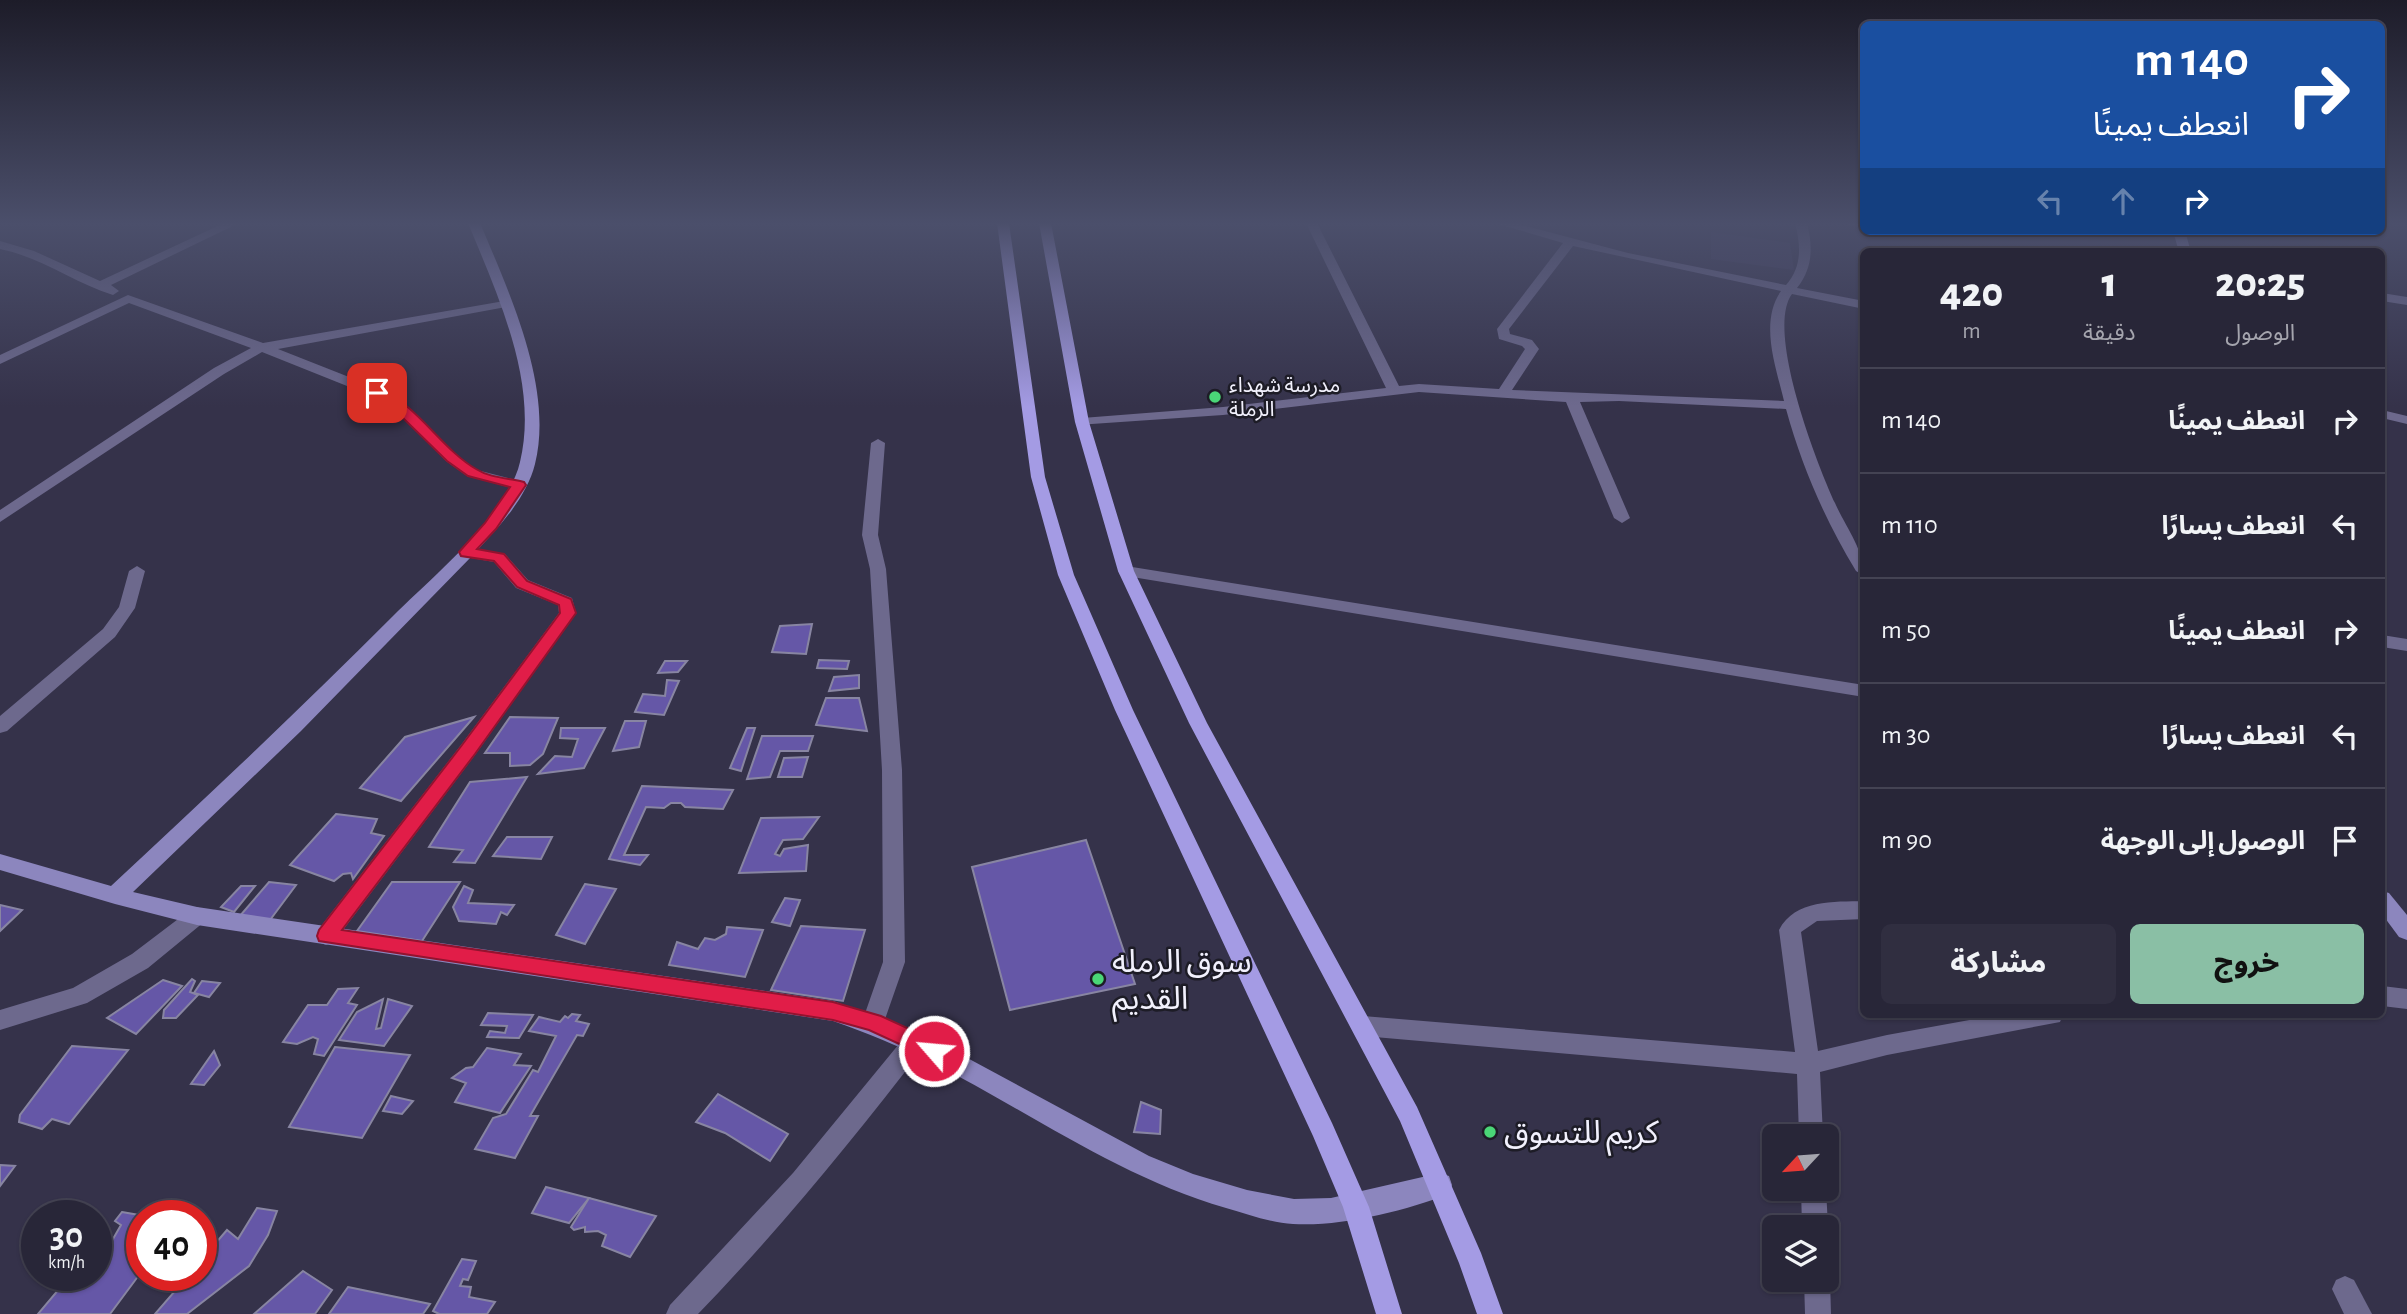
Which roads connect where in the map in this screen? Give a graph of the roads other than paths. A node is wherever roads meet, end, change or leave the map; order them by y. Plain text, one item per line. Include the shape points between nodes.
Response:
1 (499, 284) edge
2 (1011, 284) edge
3 (1054, 284) edge
4 (1341, 284) edge
5 (1537, 284) edge
6 (1762, 284) edge
7 (1793, 284) edge
8 (102, 285) edge
9 (1788, 290) junction
10 (2385, 298) edge
11 (128, 299) junction
12 (2407, 301) edge
13 (506, 303) junction
14 (1860, 304) edge
15 (260, 348) junction
16 (0, 360) edge
17 (1394, 390) junction
18 (1504, 392) junction
19 (1571, 398) junction
20 (1791, 405) junction
21 (2385, 415) edge
22 (2407, 420) edge
23 (1082, 422) junction
24 (878, 443) dead end
25 (519, 485) junction
26 (0, 517) edge
27 (1622, 518) dead end
28 (466, 552) junction
29 (1860, 564) edge
30 (137, 571) dead end
31 (1126, 571) junction
32 (2385, 641) edge
33 (2407, 645) edge
34 (1860, 690) edge
35 (0, 726) edge
36 (0, 862) edge
37 (115, 896) junction
38 (2385, 903) edge
39 (1860, 910) edge
40 (197, 916) junction
41 (2407, 931) edge
42 (326, 936) junction
43 (2385, 996) edge
44 (2407, 999) edge
45 (2036, 1018) edge
46 (0, 1020) edge
47 (873, 1023) junction
48 (1363, 1026) junction
49 (916, 1040) junction
50 (1808, 1064) junction
51 (1810, 1124) edge
52 (1440, 1185) junction
53 (1356, 1207) junction
54 (2345, 1289) dead end
55 (1817, 1292) edge
56 (679, 1314) edge
57 (1389, 1314) edge
58 (1490, 1314) edge
59 (1818, 1314) edge
60 (2359, 1314) edge

1 - 13 street
2 - 53 main road via 1038,477 1066,575 1124,710
3 - 23 main road
4 - 17 street
5 - 18 street via 1503,329 1504,336 1532,349
6 - 9 street
7 - 9 street
8 - 11 street
9 - 14 street
9 - 20 street via 1778,309 1778,347
10 - 12 street
11 - 15 street
11 - 16 street
13 - 15 street
13 - 25 street via 533,406 528,464
15 - 25 street via 377,393 472,473
15 - 26 street
17 - 18 street
17 - 23 street
18 - 19 street
19 - 20 street
19 - 27 street
20 - 29 street via 1808,463
21 - 22 street
23 - 31 main road
24 - 47 street via 870,535 878,569 892,771 894,962
25 - 28 street
28 - 37 street via 268,752
28 - 42 street via 499,558 522,584 566,602 568,613
30 - 35 street via 127,608 108,632
31 - 34 street
31 - 48 main road via 1198,723
32 - 33 street
36 - 37 street
37 - 40 street
38 - 41 street
39 - 50 street via 1816,911 1800,917 1790,930
40 - 42 street
40 - 46 street via 140,961 79,996
42 - 47 street via 833,1011
43 - 44 street
45 - 50 street
47 - 49 street
48 - 50 street
48 - 52 main road
49 - 53 street via 1138,1164 1216,1195 1292,1212
49 - 56 street via 817,1162
50 - 51 street
52 - 53 street
52 - 58 main road
53 - 57 main road
54 - 60 street
55 - 59 street

